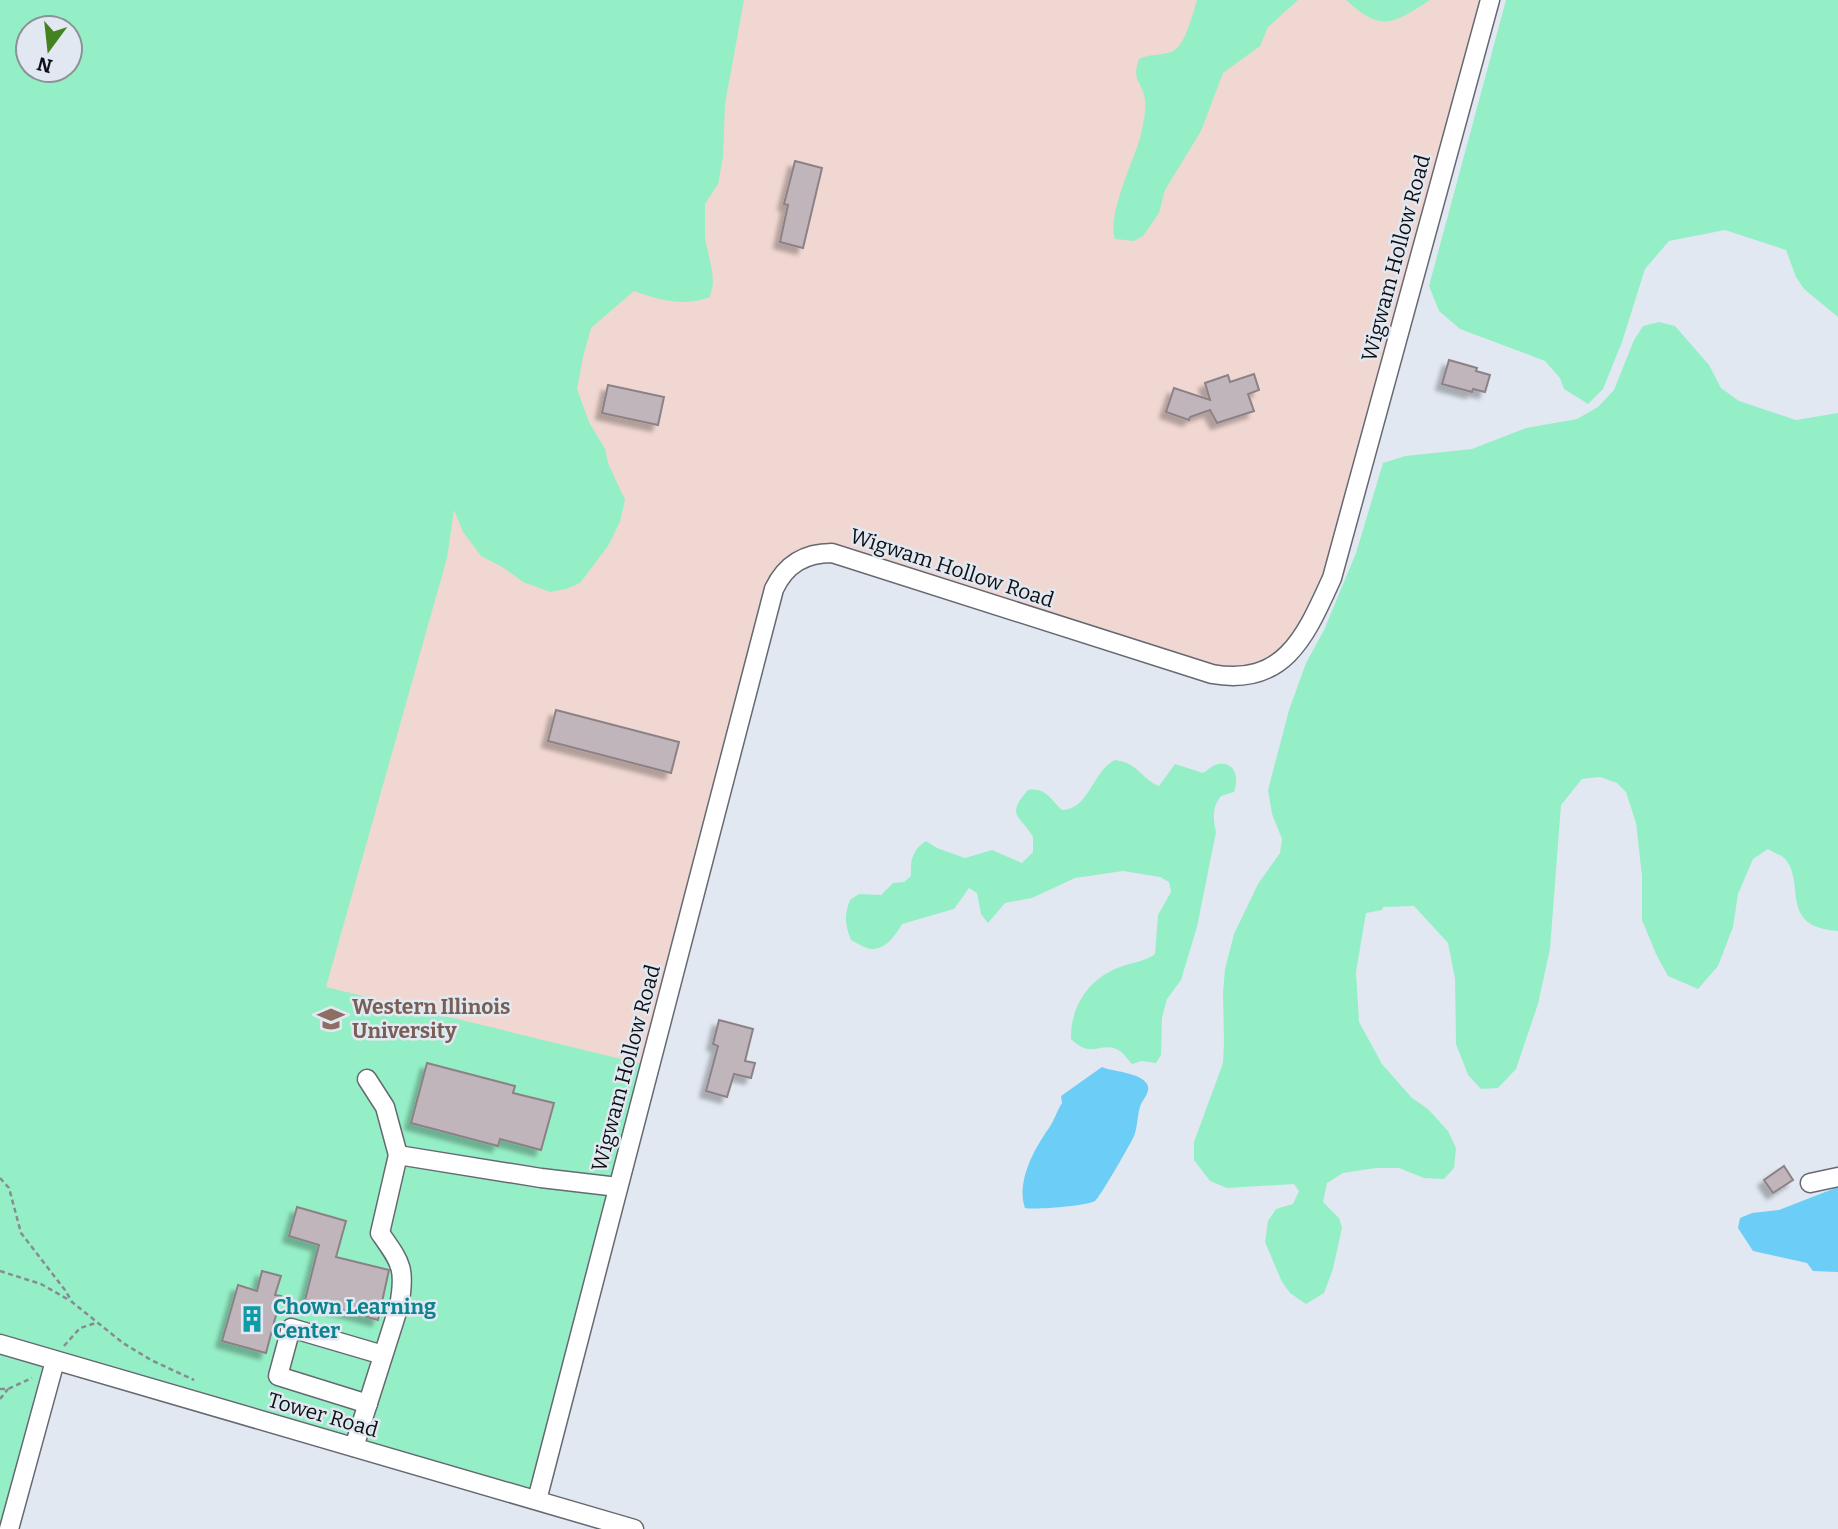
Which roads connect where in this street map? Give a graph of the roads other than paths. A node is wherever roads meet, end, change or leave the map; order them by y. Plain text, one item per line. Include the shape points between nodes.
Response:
1 (1490, 0) edge
2 (368, 1079) dead end
3 (398, 1155) junction
4 (1838, 1177) edge
5 (1810, 1184) dead end
6 (618, 1187) junction
7 (0, 1344) edge
8 (383, 1355) junction
9 (55, 1360) junction
10 (368, 1404) junction
11 (354, 1447) junction
12 (537, 1500) junction
13 (9, 1529) edge
14 (634, 1529) edge

1 - 6 street, Wigwam Hollow Road via 1332,578 1286,658 1243,676 1212,674 832,553 804,557 779,578
2 - 3 street via 385,1107
3 - 6 street
3 - 8 street via 380,1233 399,1261 402,1285
4 - 5 street
6 - 12 street, Wigwam Hollow Road
7 - 9 street, Tower Road
8 - 10 street
8 - 10 street via 291,1328 278,1376
9 - 11 street, Tower Road
9 - 13 street
10 - 11 street
11 - 12 street, Tower Road
12 - 14 street, Tower Road

